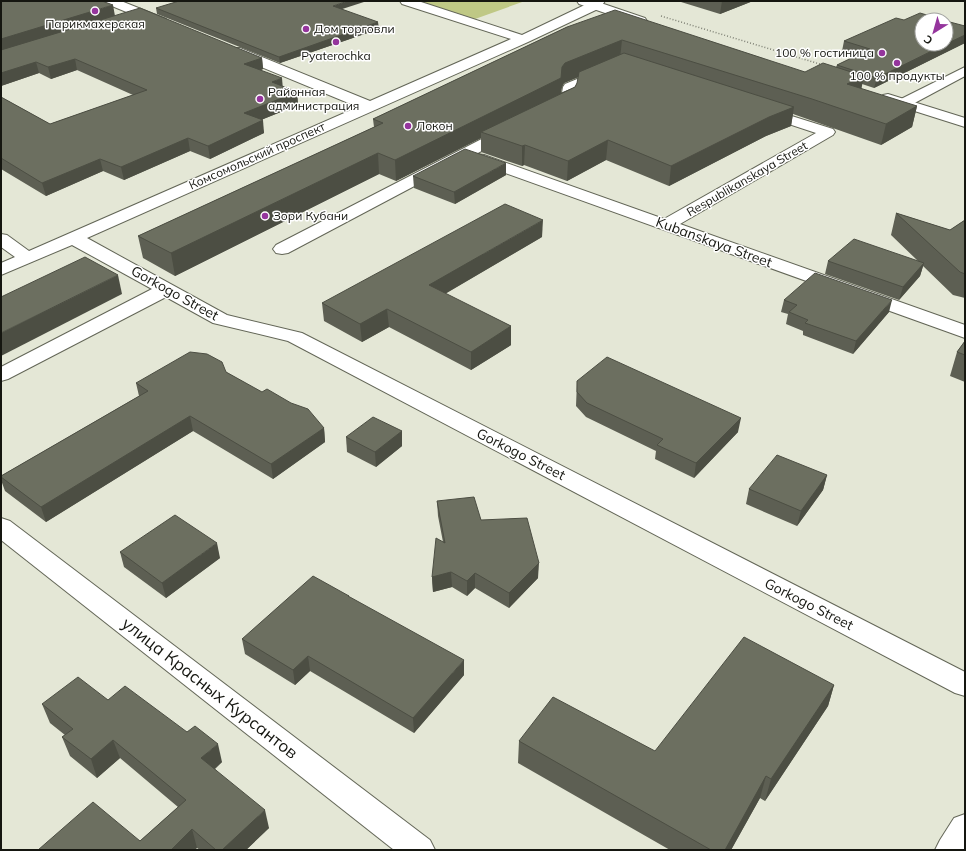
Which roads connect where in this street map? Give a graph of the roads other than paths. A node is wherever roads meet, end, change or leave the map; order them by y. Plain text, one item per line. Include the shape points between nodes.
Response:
1 (112, 1) edge
2 (406, 1) edge
3 (593, 2) edge
4 (162, 7) edge
5 (142, 13) junction
6 (120, 20) edge
7 (657, 20) road end
8 (170, 25) edge
9 (523, 39) junction
10 (221, 45) edge
11 (614, 68) edge
12 (965, 71) edge
13 (874, 94) edge
14 (904, 103) junction
15 (369, 106) junction
16 (747, 106) edge
17 (540, 115) edge
18 (965, 123) edge
19 (519, 126) edge
20 (464, 153) junction
21 (666, 225) junction
22 (74, 238) junction
23 (1, 239) edge
24 (282, 249) dead end
25 (28, 258) junction
26 (1, 270) edge
27 (168, 289) junction
28 (965, 332) edge
29 (1, 375) edge
30 (1, 527) edge
31 (965, 685) edge
32 (965, 828) edge
33 (419, 850) edge
34 (951, 850) edge

1 - 5 street
2 - 9 street
3 - 7 street
3 - 9 street, Комсомольский проспект
4 - 5 street
5 - 6 street
5 - 8 street
9 - 15 street, Комсомольский проспект
10 - 15 street
11 - 17 street via 570,87 568,101
12 - 14 street
13 - 14 street
14 - 18 street
15 - 22 street, Комсомольский проспект
16 - 21 street, Respublikanskaya Street via 828,132
19 - 20 street
20 - 21 street, Kubanskaya Street
20 - 24 street
21 - 28 street, Kubanskaya Street
22 - 25 street, Комсомольский проспект
22 - 27 street, Gorkogo Street
23 - 25 street
25 - 26 street, Комсомольский проспект
27 - 29 street
27 - 31 street, Gorkogo Street via 220,320 295,337
30 - 33 street, улица Красных Курсантов
32 - 34 street

